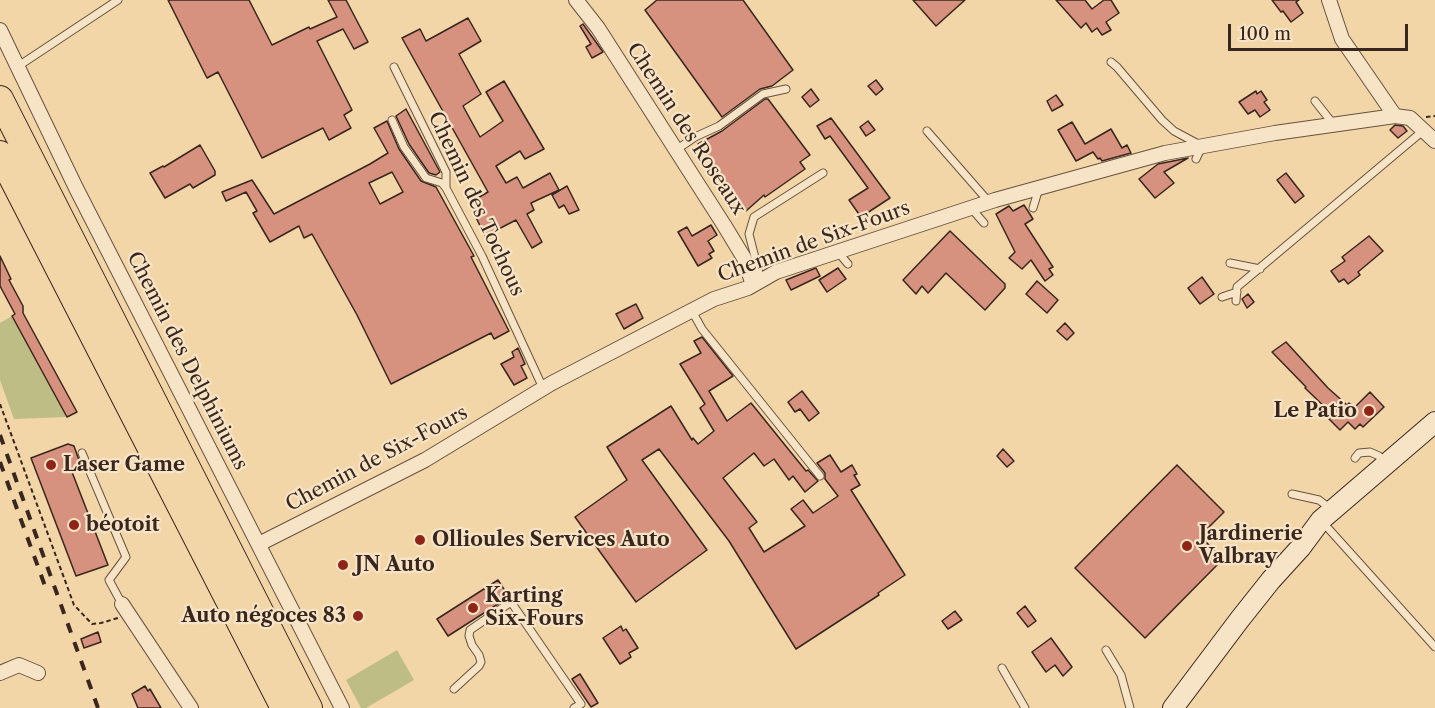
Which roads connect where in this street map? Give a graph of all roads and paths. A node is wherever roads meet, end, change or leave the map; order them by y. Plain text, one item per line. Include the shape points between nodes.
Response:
1 (118, 0) edge
2 (576, 0) edge
3 (1329, 0) edge
4 (0, 30) edge
5 (1111, 62) dead end
6 (16, 67) junction
7 (394, 67) dead end
8 (786, 89) dead end
9 (0, 99) edge
10 (1315, 101) dead end
11 (1399, 116) junction
12 (392, 120) dead end
13 (1334, 125) junction
14 (1424, 130) junction
15 (927, 131) dead end
16 (1435, 141) edge
17 (676, 150) junction
18 (1199, 153) junction
19 (0, 154) edge
20 (823, 173) dead end
21 (446, 188) junction
22 (1039, 188) junction
23 (989, 202) junction
24 (971, 208) junction
25 (1033, 208) dead end
26 (984, 223) dead end
27 (838, 252) junction
28 (1230, 263) dead end
29 (848, 264) dead end
30 (1260, 269) junction
31 (757, 283) junction
32 (1237, 292) junction
33 (1222, 297) dead end
34 (1236, 301) dead end
35 (692, 311) junction
36 (543, 388) junction
37 (0, 404) edge
38 (1435, 422) edge
39 (1435, 437) edge
40 (82, 453) dead end
41 (1355, 458) dead end
42 (1385, 464) junction
43 (820, 476) dead end
44 (1292, 494) dead end
45 (1330, 518) junction
46 (259, 543) junction
47 (126, 608) junction
48 (1435, 647) edge
49 (1106, 650) dead end
50 (1002, 668) dead end
51 (38, 673) dead end
52 (0, 674) edge
53 (454, 689) dead end
54 (191, 708) edge
55 (284, 708) edge
56 (309, 708) edge
57 (342, 708) edge
58 (574, 708) edge
59 (1025, 708) edge
60 (1130, 708) edge
61 (1173, 708) edge

1 - 6 lane
2 - 17 street, Chemin des Roseaux
3 - 11 street via 1342,39
4 - 6 street, Chemin des Delphiniums
5 - 18 lane via 1162,120
6 - 46 street, Chemin des Delphiniums
7 - 21 lane, Chemin des Tochous via 446,172
8 - 17 lane via 763,94 719,126
9 - 56 highway
10 - 13 lane
11 - 13 street, Chemin de Six-Fours
11 - 14 street via 1410,117
12 - 21 lane via 404,147 426,178
13 - 18 street, Chemin de Six-Fours via 1261,130
14 - 16 street
14 - 30 lane
15 - 23 lane
17 - 31 street, Chemin des Roseaux
18 - 22 street, Chemin de Six-Fours via 1165,153
19 - 55 highway
20 - 31 lane via 754,217 749,234
21 - 36 lane, Chemin des Tochous
22 - 23 street, Chemin de Six-Fours
22 - 25 lane
23 - 24 street, Chemin de Six-Fours
24 - 26 lane
24 - 27 street, Chemin de Six-Fours
27 - 29 lane
27 - 31 street, Chemin de Six-Fours via 776,272
28 - 30 lane
30 - 32 lane via 1237,287
31 - 35 street, Chemin de Six-Fours
32 - 33 lane
32 - 34 lane
35 - 36 street, Chemin de Six-Fours
35 - 43 lane via 739,379
36 - 46 street, Chemin de Six-Fours via 425,460
37 - 47 path via 74,605 92,624
38 - 42 main road
39 - 45 main road
40 - 47 lane via 126,557 109,580
41 - 42 lane via 1359,453 1370,452
42 - 45 main road
44 - 45 lane via 1319,500
45 - 48 lane
45 - 61 main road via 1322,520 1246,611
46 - 57 street, Chemin des Delphiniums
47 - 54 street
49 - 60 lane via 1121,675
50 - 59 lane
51 - 52 street via 19,665
53 - 58 lane via 481,662 470,630 512,602 581,704

